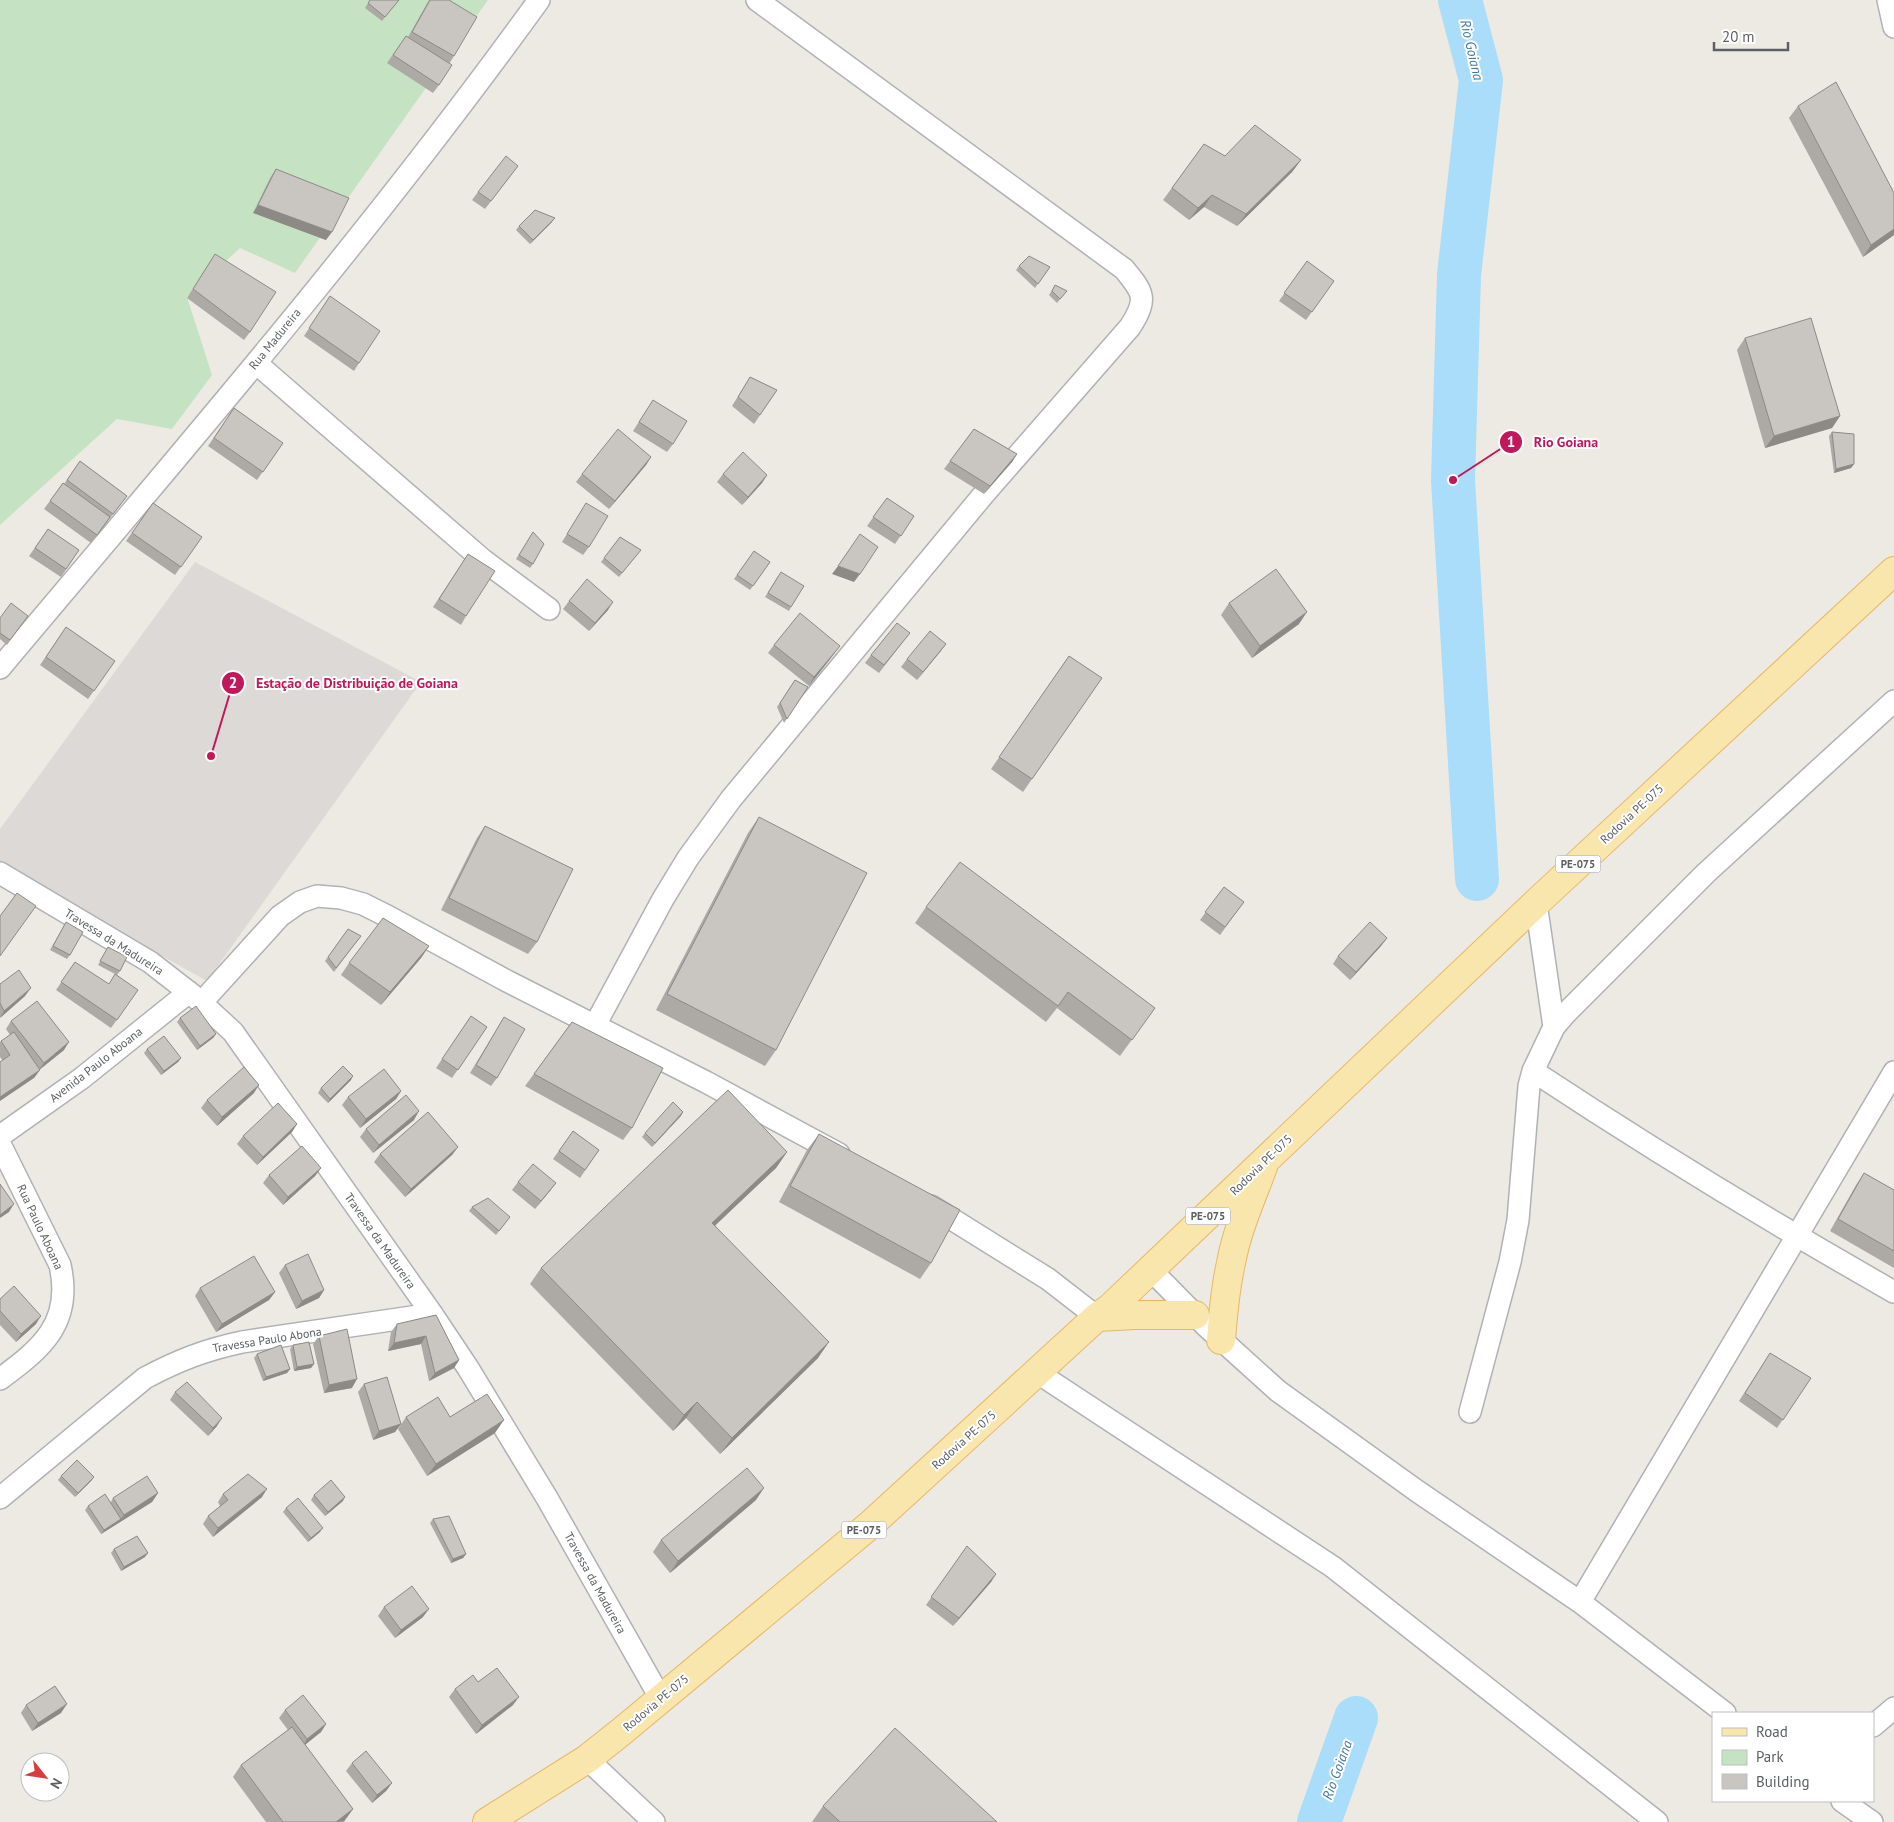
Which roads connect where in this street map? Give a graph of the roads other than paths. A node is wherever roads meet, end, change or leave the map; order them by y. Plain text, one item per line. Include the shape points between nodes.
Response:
1 (538, 0) edge
2 (756, 0) edge
3 (1888, 0) edge
4 (1894, 27) edge
5 (256, 362) junction
6 (1894, 571) edge
7 (549, 609) dead end
8 (0, 668) edge
9 (1894, 701) edge
10 (0, 873) edge
11 (1536, 903) junction
12 (195, 997) junction
13 (594, 1027) junction
14 (1554, 1027) junction
15 (1533, 1071) junction
16 (1894, 1072) edge
17 (0, 1136) edge
18 (0, 1144) edge
19 (1265, 1161) junction
20 (857, 1164) edge
21 (915, 1197) edge
22 (1797, 1237) junction
23 (1151, 1270) junction
24 (1894, 1292) edge
25 (432, 1314) junction
26 (1195, 1315) junction
27 (1097, 1317) junction
28 (1221, 1340) junction
29 (1038, 1373) junction
30 (0, 1379) edge
31 (1470, 1412) dead end
32 (0, 1498) edge
33 (1580, 1602) junction
34 (661, 1700) junction
35 (1894, 1708) edge
36 (1724, 1712) edge
37 (1874, 1725) edge
38 (587, 1758) junction
39 (1843, 1802) edge
40 (486, 1822) edge
41 (654, 1822) edge
42 (1657, 1822) edge
43 (1872, 1822) edge

1 - 5 street, Rua Madureira via 476,88
2 - 13 street via 1124,269 1138,285 1142,306 1130,327 984,494 731,799 662,899
3 - 4 street
5 - 7 street via 483,560
5 - 8 street, Rua Madureira
6 - 11 main road, Rodovia PE-075 / PE-075
9 - 14 street via 1706,873
10 - 12 street, Travessa da Madureira via 150,962
11 - 14 street
11 - 19 main road, Rodovia PE-075 / PE-075
12 - 13 street, Avenida Paulo Aboana via 280,916 300,902 317,896 363,904
12 - 17 street, Avenida Paulo Aboana
12 - 25 street, Travessa da Madureira via 233,1032
13 - 20 street, Avenida Paulo Aboana via 706,1082
14 - 15 street
15 - 22 street
15 - 31 street via 1528,1086 1518,1220
16 - 22 street
18 - 30 street, Rua Paulo Aboana via 60,1266 64,1282 61,1314 54,1326 28,1359
19 - 23 main road, Rodovia PE-075 / PE-075
19 - 28 main road via 1231,1261
21 - 27 street via 1048,1279
22 - 24 street
22 - 33 street
23 - 26 street
23 - 27 main road, Rodovia PE-075 / PE-075
25 - 32 street, Travessa Paulo Abona via 242,1342 211,1348 173,1363 146,1378
25 - 34 street, Travessa da Madureira via 547,1498
26 - 27 main road
26 - 28 street
27 - 29 main road, Rodovia PE-075 / PE-075
28 - 33 street via 1278,1391
29 - 34 main road, Rodovia PE-075 / PE-075 via 870,1525
29 - 42 street via 1333,1567
33 - 36 street
34 - 38 main road, Rodovia PE-075 / PE-075
35 - 37 street
38 - 40 main road, Rodovia PE-075 / PE-075
38 - 41 street
39 - 43 street

